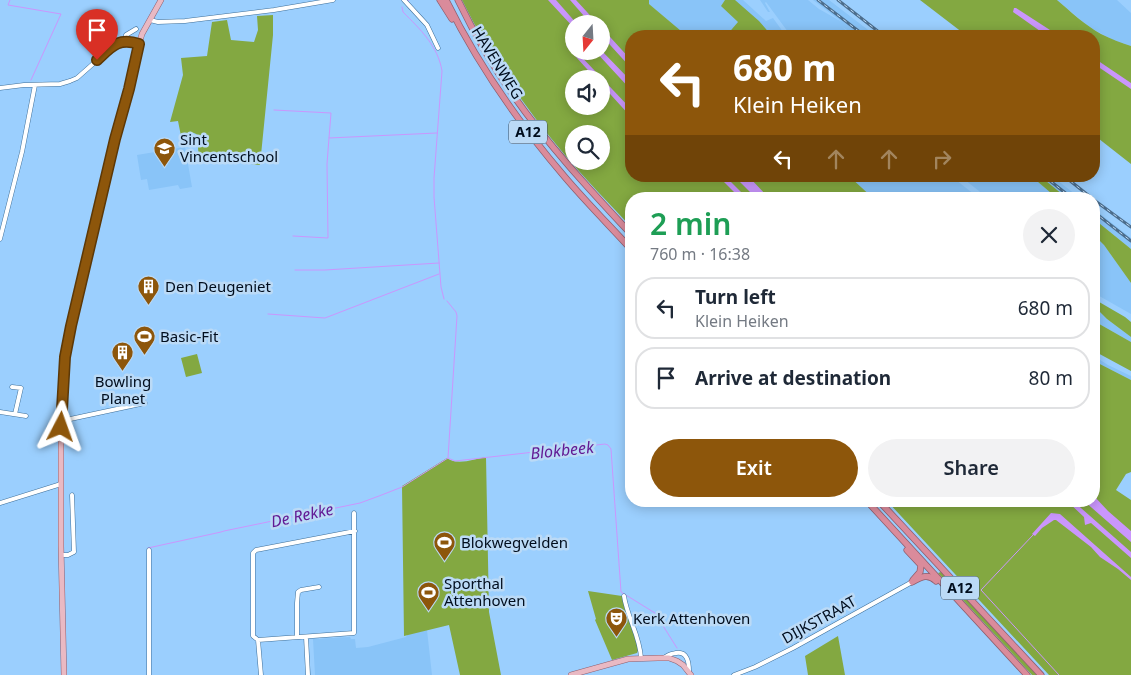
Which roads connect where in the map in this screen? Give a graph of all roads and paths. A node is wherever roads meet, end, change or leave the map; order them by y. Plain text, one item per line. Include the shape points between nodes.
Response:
1 (161, 0) edge
2 (332, 0) edge
3 (404, 0) edge
4 (440, 0) edge
5 (446, 0) edge
6 (458, 0) edge
7 (150, 20) junction
8 (136, 28) dead end
9 (124, 42) junction
10 (139, 44) junction
11 (438, 48) dead end
12 (490, 79) junction
13 (35, 85) junction
14 (0, 88) edge
15 (625, 228) edge
16 (0, 239) edge
17 (625, 242) edge
18 (12, 386) dead end
19 (145, 403) dead end
20 (0, 412) edge
21 (15, 414) junction
22 (26, 416) dead end
23 (62, 421) junction
24 (61, 484) junction
25 (72, 495) dead end
26 (0, 503) edge
27 (870, 507) edge
28 (871, 507) edge
29 (885, 507) edge
30 (354, 513) dead end
31 (354, 531) junction
32 (149, 550) dead end
33 (62, 555) junction
34 (912, 582) junction
35 (319, 586) dead end
36 (624, 596) dead end
37 (297, 637) junction
38 (306, 637) junction
39 (258, 640) junction
40 (994, 640) junction
41 (641, 658) junction
42 (664, 658) junction
43 (690, 673) edge
44 (64, 675) edge
45 (149, 675) edge
46 (260, 675) edge
47 (308, 675) edge
48 (571, 675) edge
49 (734, 675) edge
50 (1027, 675) edge
51 (1041, 675) edge

1 - 7 main road
2 - 7 street via 185,21
3 - 11 street via 427,25
4 - 12 highway
5 - 12 highway, HAVENWEG / A12
6 - 15 highway, HAVENWEG / A12 via 514,96 573,172
7 - 10 main road
8 - 9 street via 126,35
9 - 10 street
9 - 13 street via 118,42 77,78 60,84
10 - 23 main road via 69,333 64,363
12 - 17 highway, HAVENWEG / A12 via 565,177
13 - 14 street
13 - 16 street
18 - 21 street via 21,388
19 - 23 street
20 - 21 street
21 - 22 street
23 - 24 main road
24 - 26 street
24 - 33 main road
25 - 33 street via 74,552
27 - 34 highway via 920,565 920,572
28 - 40 highway, A12
29 - 51 highway, A12
30 - 31 street
31 - 38 street via 354,634
31 - 39 street via 254,551 253,636
32 - 45 street
33 - 44 main road
34 - 40 highway via 925,576 932,577
34 - 49 street, DIJKSTRAAT via 793,648
35 - 37 street via 298,592
36 - 41 street
37 - 38 street
37 - 39 street
38 - 47 street
39 - 46 street
40 - 50 highway, A12
41 - 42 main road
41 - 48 main road
42 - 43 main road via 677,661
42 - 43 street via 684,653

